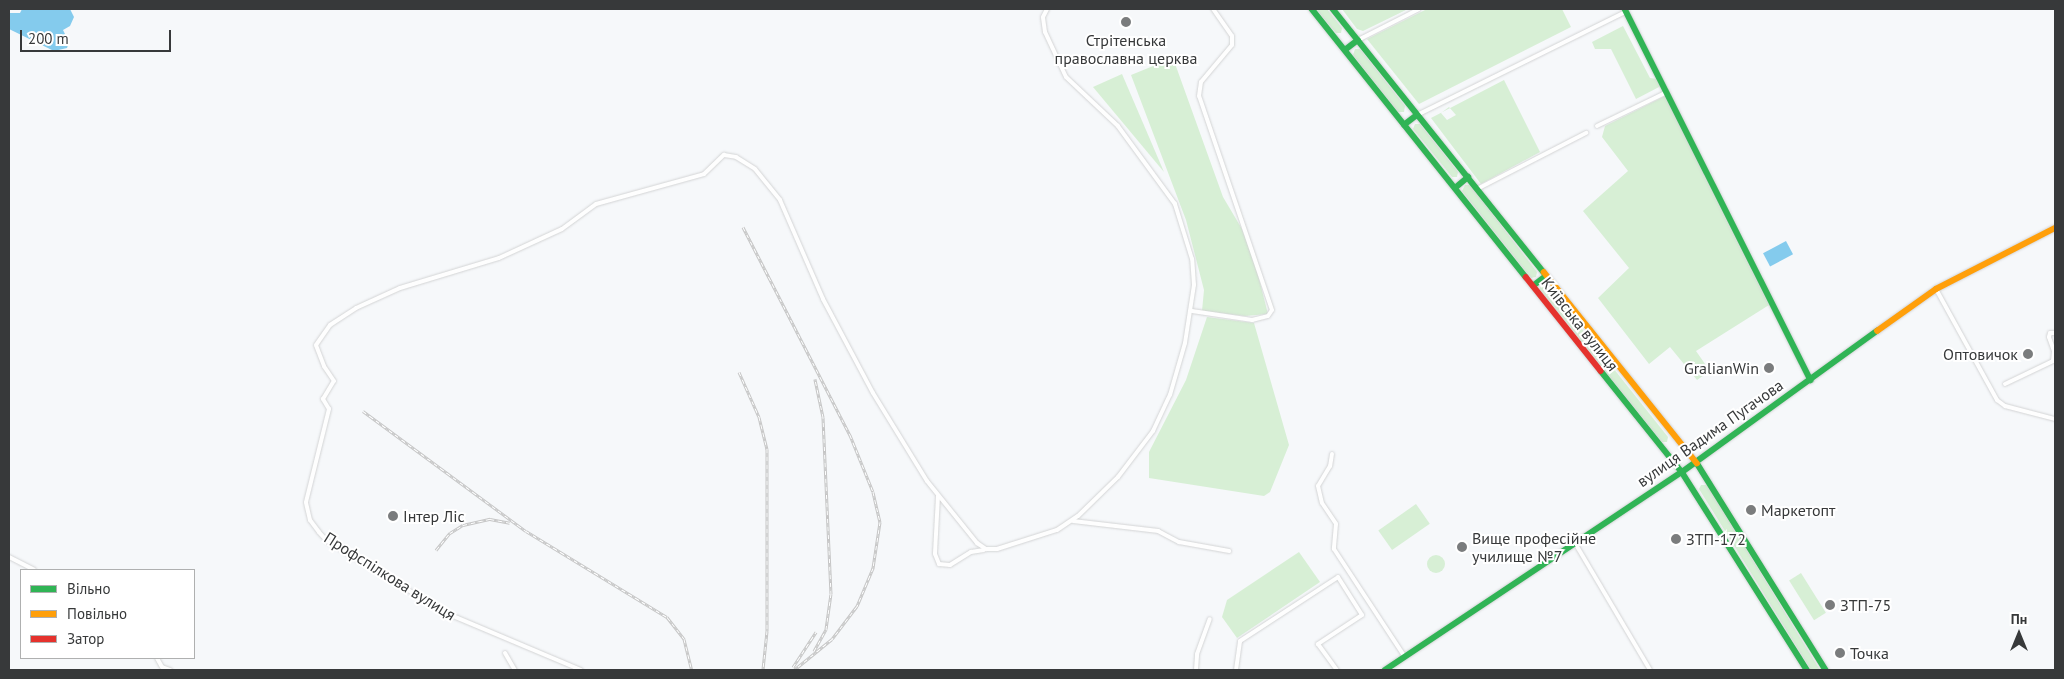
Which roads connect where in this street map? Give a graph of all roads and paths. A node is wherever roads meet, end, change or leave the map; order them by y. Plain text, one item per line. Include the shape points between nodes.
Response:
1 (1047, 9) edge
2 (1213, 9) edge
3 (1312, 9) edge
4 (1333, 9) edge
5 (1420, 9) edge
6 (1626, 10) edge
7 (1358, 40) junction
8 (1345, 50) junction
9 (1667, 92) junction
10 (1417, 115) junction
11 (1404, 125) junction
12 (1597, 126) dead end
13 (1586, 133) dead end
14 (1468, 177) junction
15 (1455, 188) junction
16 (1477, 189) junction
17 (2055, 228) edge
18 (1546, 276) junction
19 (1533, 286) junction
20 (1936, 289) junction
21 (1192, 311) junction
22 (2055, 333) edge
23 (1811, 380) junction
24 (2005, 384) dead end
25 (2055, 419) edge
26 (1332, 454) dead end
27 (1697, 463) junction
28 (1682, 472) junction
29 (938, 496) junction
30 (1073, 521) junction
31 (1574, 542) junction
32 (986, 549) junction
33 (1229, 551) dead end
34 (9, 557) edge
35 (32, 569) edge
36 (1210, 619) dead end
37 (505, 653) dead end
38 (1405, 656) junction
39 (158, 659) edge
40 (170, 670) edge
41 (515, 670) edge
42 (581, 670) edge
43 (1196, 670) edge
44 (1236, 670) edge
45 (1337, 670) edge
46 (1385, 670) edge
47 (1650, 670) edge
48 (1807, 670) edge
49 (1826, 670) edge

1 - 21 street via 1045,32 1066,78 1118,126 1175,204 1194,272
2 - 21 street via 1232,36 1232,45 1201,82 1199,96 1272,310 1268,316 1252,320
3 - 8 main road, Київська вулиця
4 - 7 main road, Київська вулиця
5 - 7 street
6 - 9 main road
6 - 10 street
7 - 8 main road
7 - 10 main road, Київська вулиця
8 - 11 main road, Київська вулиця
9 - 12 street
9 - 23 main road
10 - 11 main road
10 - 14 main road, Київська вулиця
11 - 15 main road, Київська вулиця
13 - 16 street
14 - 15 main road
14 - 16 main road, Київська вулиця
15 - 19 main road, Київська вулиця
16 - 18 main road, Київська вулиця
17 - 20 main road, вулиця Вадима Пугачова
18 - 19 main road
18 - 27 main road, Київська вулиця
19 - 28 main road, Київська вулиця
20 - 23 main road, вулиця Вадима Пугачова
20 - 25 street via 1997,400 2005,406
21 - 30 street via 1176,374 1153,431 1118,477
22 - 24 street via 2049,337 2054,351 2053,361
23 - 27 main road, вулиця Вадима Пугачова
26 - 38 street via 1330,466 1318,486 1322,502 1336,524 1334,549
27 - 28 main road, вулиця Вадима Пугачова
27 - 49 main road, Київська вулиця
28 - 31 main road, вулиця Вадима Пугачова
28 - 48 main road, Київська вулиця
29 - 32 street
29 - 32 street via 935,554 939,564 950,565 971,552
29 - 42 street, Профспілкова вулиця via 854,358 823,299 780,200 755,169 736,157 724,155 704,174 596,204 562,229 499,258 400,288 356,308 330,325 316,345 334,382 322,399 329,409 306,502 310,520 327,541 446,614
30 - 32 street via 1048,534
30 - 33 street via 1158,532 1179,542
31 - 38 main road, вулиця Вадима Пугачова
31 - 47 street
34 - 35 street
36 - 43 street via 1196,654
37 - 41 street
38 - 46 main road, вулиця Вадима Пугачова
39 - 40 street via 162,667
44 - 45 street via 1238,644 1244,637 1338,577 1362,615 1318,644

